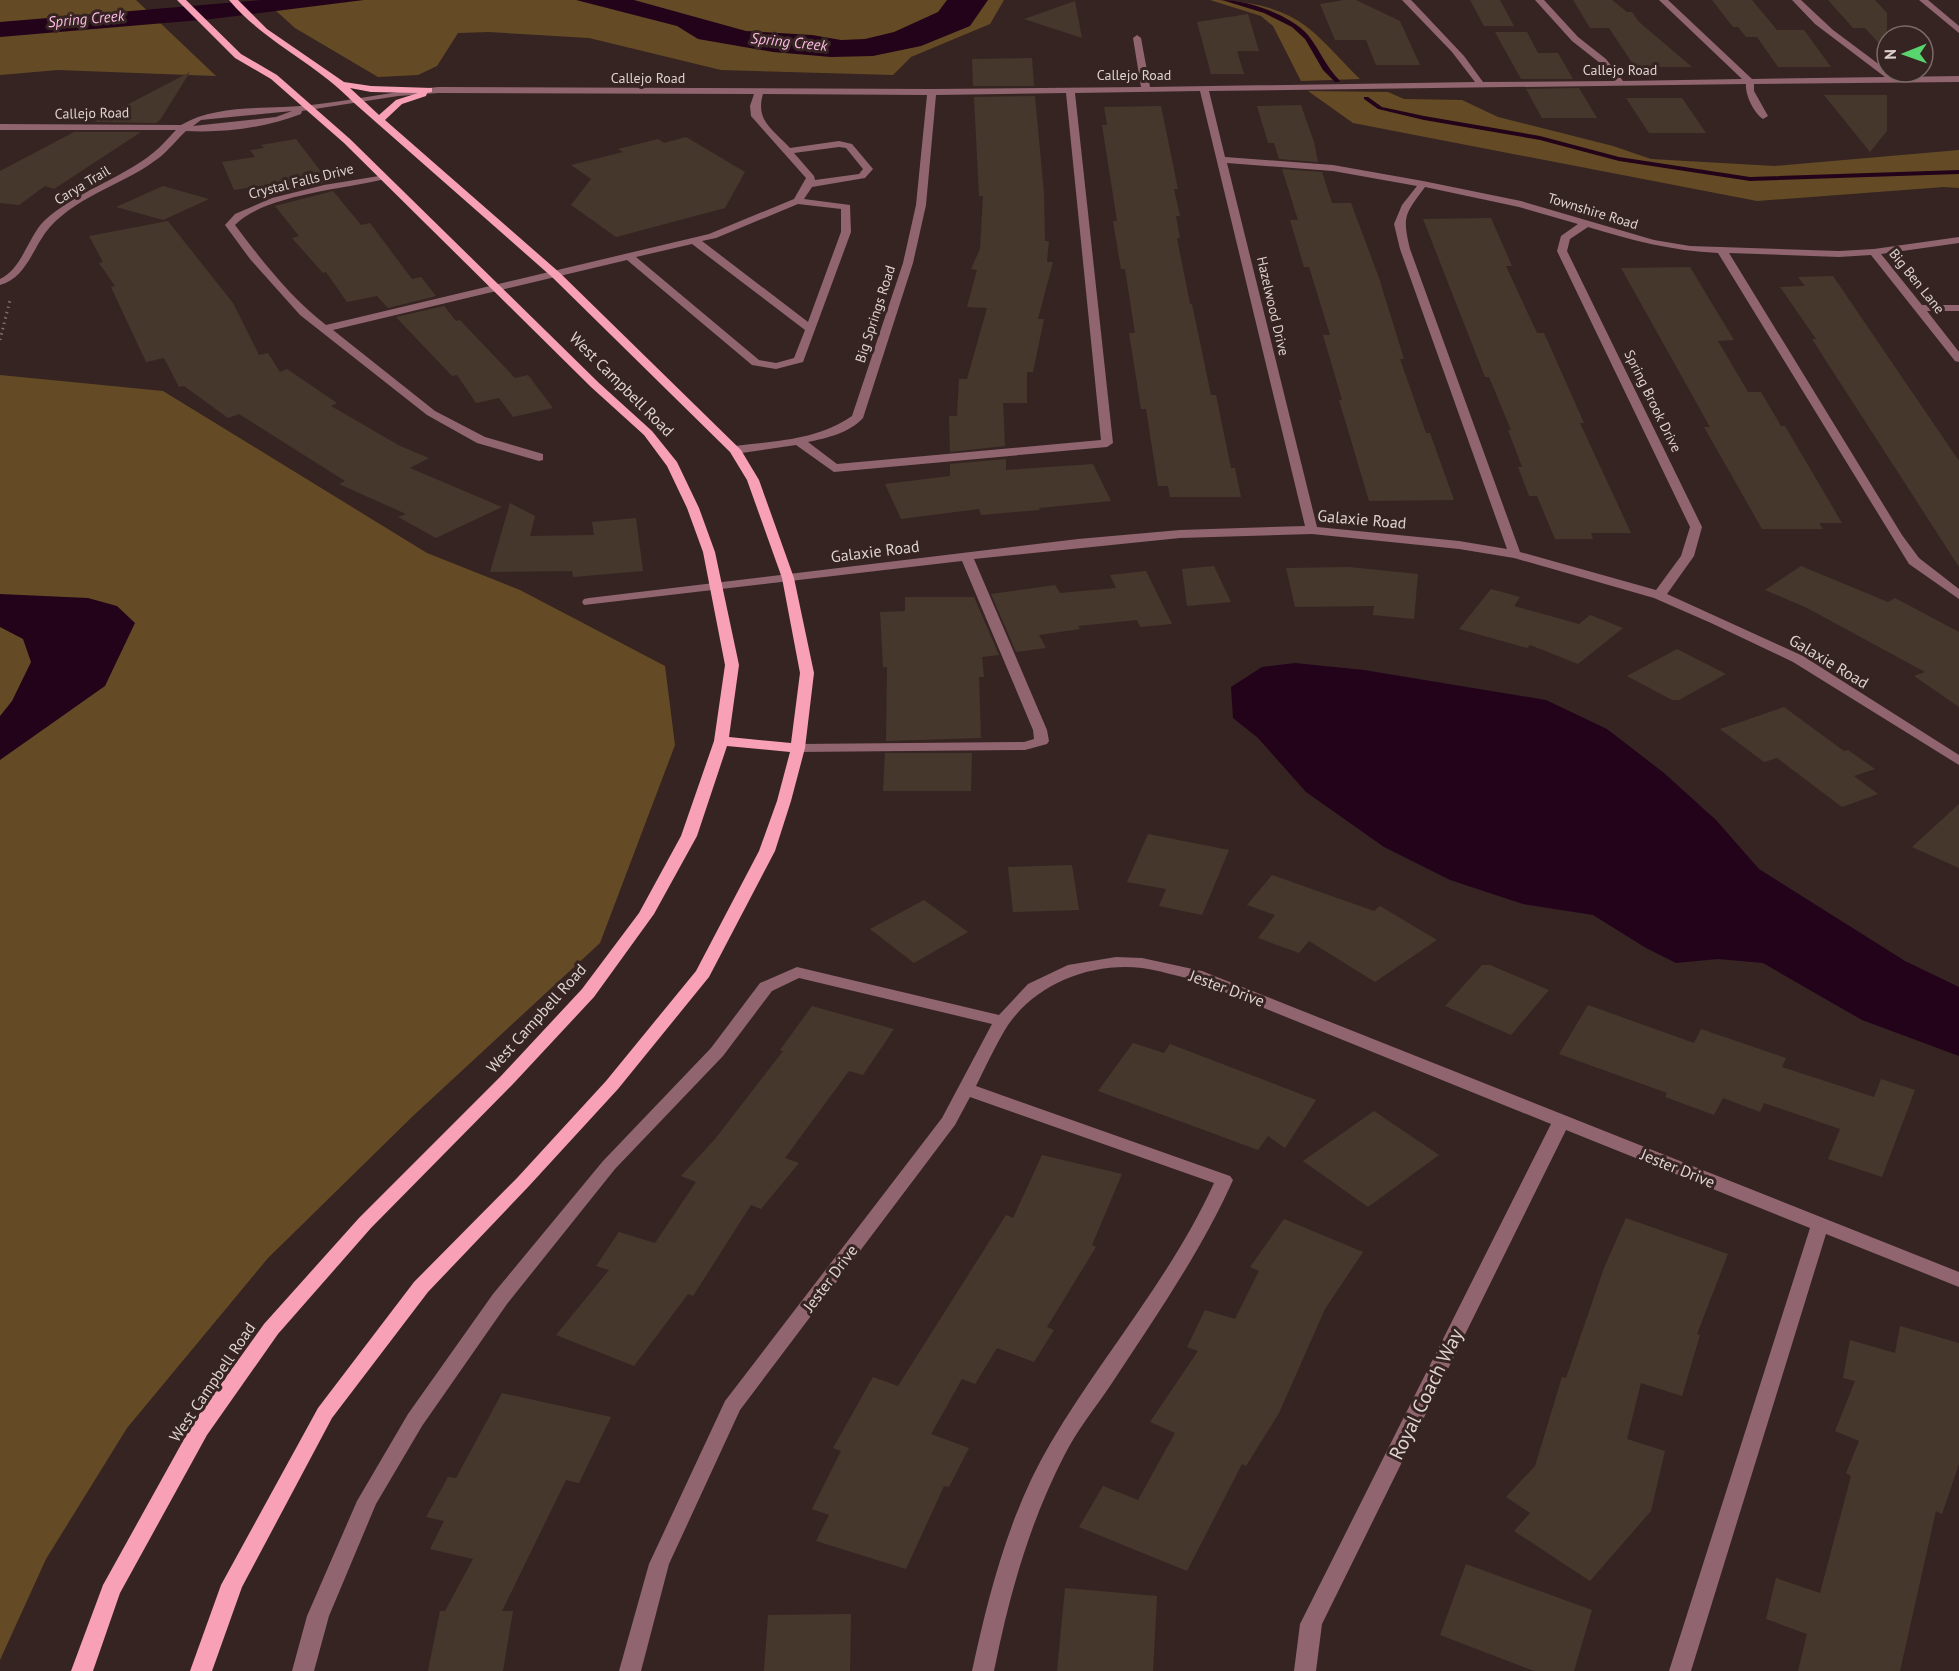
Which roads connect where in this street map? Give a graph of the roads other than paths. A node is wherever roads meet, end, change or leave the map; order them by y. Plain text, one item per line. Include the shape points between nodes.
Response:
1 (181, 0) edge
2 (233, 0) edge
3 (1406, 0) edge
4 (1539, 0) edge
5 (1663, 0) edge
6 (1796, 0) edge
7 (1923, 0) edge
8 (1959, 30) edge
9 (1137, 38) dead end
10 (1875, 64) edge
11 (1935, 79) edge
12 (1959, 79) edge
13 (1875, 80) edge
14 (1750, 82) junction
15 (1620, 83) junction
16 (341, 84) junction
17 (1480, 84) junction
18 (1070, 89) junction
19 (1146, 89) junction
20 (1204, 89) junction
21 (434, 90) junction
22 (759, 92) junction
23 (932, 92) junction
24 (356, 100) junction
25 (310, 108) junction
26 (1763, 116) dead end
27 (381, 119) junction
28 (0, 127) edge
29 (184, 127) junction
30 (789, 151) junction
31 (1222, 160) junction
32 (382, 177) junction
33 (810, 184) junction
34 (1424, 184) junction
35 (797, 201) junction
36 (1585, 224) junction
37 (694, 240) junction
38 (1959, 240) edge
39 (1722, 251) junction
40 (1874, 252) junction
41 (630, 257) junction
42 (556, 275) junction
43 (4, 281) edge
44 (498, 288) junction
45 (1920, 308) junction
46 (1959, 308) edge
47 (324, 329) junction
48 (810, 329) junction
49 (1959, 358) edge
50 (797, 440) junction
51 (735, 450) junction
52 (539, 457) dead end
53 (1312, 530) junction
54 (1515, 554) junction
55 (967, 557) junction
56 (788, 578) junction
57 (715, 585) junction
58 (1659, 595) junction
59 (1959, 595) edge
60 (589, 602) dead end
61 (721, 741) junction
62 (798, 748) junction
63 (1959, 761) edge
64 (1002, 1021) junction
65 (966, 1089) junction
66 (1562, 1122) junction
67 (1820, 1225) junction
68 (1959, 1280) edge
69 (82, 1671) edge
70 (201, 1671) edge
71 (303, 1671) edge
72 (630, 1671) edge
73 (983, 1671) edge
74 (1305, 1671) edge
75 (1680, 1671) edge

1 - 25 main road, West Campbell Road via 238,56 274,77
2 - 16 main road, West Campbell Road via 264,31
3 - 17 street via 1450,43
4 - 15 street via 1575,39 1603,61
5 - 14 street
6 - 10 street via 1813,19
7 - 8 street
9 - 19 street
11 - 12 street, Callejo Road
13 - 14 street, Callejo Road
14 - 15 street, Callejo Road
14 - 26 street via 1750,91
15 - 17 street, Callejo Road
16 - 21 main road via 371,89
16 - 24 main road, West Campbell Road
17 - 20 street, Callejo Road
18 - 19 street, Callejo Road
18 - 23 street, Callejo Road
18 - 50 street via 1107,443 834,468
19 - 20 street, Callejo Road
20 - 31 street, Hazelwood Drive
21 - 22 street, Callejo Road
21 - 24 street, Callejo Road
21 - 27 main road via 398,102
22 - 23 street, Callejo Road
22 - 30 street via 756,116
23 - 50 street, Big Springs Road via 921,205 908,263 856,418 831,432
24 - 25 street, Callejo Road
24 - 27 main road, West Campbell Road
25 - 29 street, Callejo Road via 278,120 204,129
25 - 32 main road, West Campbell Road
27 - 42 main road, West Campbell Road
28 - 29 street, Callejo Road
29 - 43 street, Carya Trail via 157,155 55,217 16,271
30 - 33 street via 811,178
30 - 33 street via 849,146 868,169 862,176
31 - 34 street, Townshire Road via 1333,168
31 - 53 street, Hazelwood Drive
32 - 44 main road, West Campbell Road
32 - 47 street, Crystal Falls Drive via 261,203 233,218 230,225 304,313
33 - 35 street
34 - 36 street, Townshire Road via 1521,204
34 - 54 street via 1407,205 1399,224
35 - 37 street
35 - 48 street via 846,207 846,232
36 - 39 street, Townshire Road via 1653,243
36 - 58 street, Spring Brook Drive via 1565,238 1562,250 1696,527 1693,548
37 - 41 street
37 - 48 street
38 - 40 street, Townshire Road
39 - 40 street, Townshire Road
39 - 59 street via 1896,535 1920,566
40 - 45 street, Big Ben Lane
41 - 42 street
41 - 48 street via 756,363 776,366 798,360
42 - 44 street
42 - 51 main road, West Campbell Road
44 - 47 street
44 - 57 main road, West Campbell Road via 648,433 673,465 709,552
45 - 46 street
45 - 49 street, Big Ben Lane
47 - 52 street, Crystal Falls Drive via 431,413 481,440
50 - 51 street, Big Springs Road
51 - 56 main road, West Campbell Road via 753,480
53 - 54 street, Galaxie Road
53 - 55 street, Galaxie Road via 1180,534
54 - 58 street, Galaxie Road
55 - 56 street, Galaxie Road
55 - 62 street via 1042,741 1025,746
56 - 57 street, Galaxie Road
56 - 62 main road, West Campbell Road via 807,673
57 - 60 street, Galaxie Road
57 - 61 main road, West Campbell Road via 732,665
58 - 63 street, Galaxie Road via 1798,659
61 - 62 main road
61 - 69 main road, West Campbell Road via 688,836 646,914 588,993 365,1223 271,1329 200,1430 110,1591
62 - 70 main road, West Campbell Road via 767,851 703,972 612,1085 421,1287 325,1413 232,1585
64 - 65 street, Jester Drive
64 - 66 street, Jester Drive via 1034,987 1074,969 1116,962 1142,963 1196,975
64 - 71 street via 797,972 766,987 717,1053 609,1165 500,1299 415,1420 367,1501 318,1616
65 - 72 street, Jester Drive via 949,1121 732,1406 659,1564
65 - 73 street via 1224,1180 1212,1207 1144,1318 1056,1450 1019,1532
66 - 67 street, Jester Drive
66 - 74 street, Royal Coach Way via 1311,1624
67 - 68 street, Jester Drive
67 - 75 street

